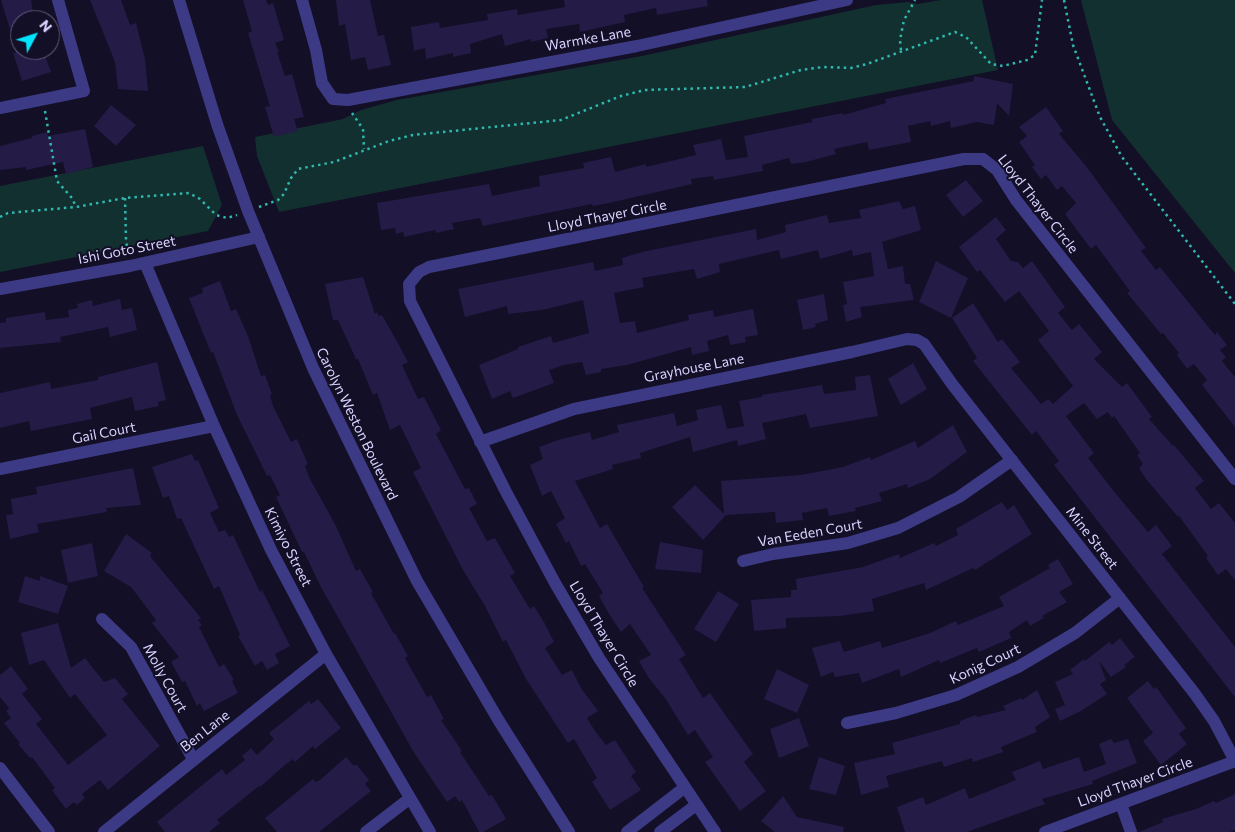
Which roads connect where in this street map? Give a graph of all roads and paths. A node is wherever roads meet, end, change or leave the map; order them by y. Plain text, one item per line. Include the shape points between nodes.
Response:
1 (58, 0) edge
2 (179, 0) edge
3 (302, 0) edge
4 (848, 0) edge
5 (915, 0) edge
6 (1042, 0) edge
7 (1064, 0) edge
8 (901, 50) junction
9 (43, 99) junction
10 (348, 100) junction
11 (0, 108) edge
12 (364, 149) junction
13 (125, 198) junction
14 (76, 207) junction
15 (248, 211) junction
16 (0, 217) edge
17 (259, 237) junction
18 (145, 263) junction
19 (130, 266) junction
20 (0, 289) edge
21 (1235, 304) edge
22 (917, 340) joint
23 (214, 426) junction
24 (480, 442) junction
25 (1012, 460) junction
26 (0, 469) edge
27 (1235, 479) edge
28 (743, 561) dead end
29 (1120, 598) junction
30 (102, 619) dead end
31 (326, 654) junction
32 (847, 723) dead end
33 (193, 759) junction
34 (1235, 761) edge
35 (0, 768) edge
36 (684, 788) junction
37 (409, 799) junction
38 (1121, 804) junction
39 (696, 805) junction
40 (49, 832) edge
41 (104, 832) edge
42 (366, 832) edge
43 (430, 832) edge
44 (570, 832) edge
45 (626, 832) edge
46 (660, 832) edge
47 (715, 832) edge
48 (1045, 832) edge
49 (1131, 832) edge

1 - 9 street via 84,91
2 - 15 street, Carolyn Weston Boulevard
3 - 10 street, Warmke Lane via 322,83 333,99
4 - 10 street, Warmke Lane via 637,46
5 - 8 path via 904,20
6 - 8 path via 1034,55 1027,60 1002,66 991,64 966,37 956,32
7 - 21 path via 1073,45 1100,117 1122,157
8 - 12 path via 851,68 801,70 745,87 645,90 561,120 413,135
9 - 11 street
9 - 14 path via 57,181
10 - 12 path via 354,118 363,130
12 - 15 path via 334,162 298,169 278,200
13 - 14 path
13 - 15 path via 189,193 216,215 227,218
13 - 19 path
14 - 16 path
15 - 17 street, Carolyn Weston Boulevard
17 - 18 street, Ishi Goto Street
17 - 44 street, Carolyn Weston Boulevard via 313,368 417,581 498,721
18 - 19 street, Ishi Goto Street
18 - 23 street, Kimiyo Street
19 - 20 street, Ishi Goto Street
22 - 24 street, Grayhouse Lane via 907,339 582,407
22 - 25 street, Mine Street via 924,344
23 - 26 street, Gail Court
23 - 31 street, Kimiyo Street via 271,550
24 - 27 street, Lloyd Thayer Circle via 410,301 409,284 419,272 429,267 971,158 983,159 996,170 1016,200
24 - 36 street, Lloyd Thayer Circle via 584,633
25 - 28 street, Van Eeden Court via 959,497 898,528 848,543
25 - 29 street, Mine Street
29 - 32 street, Konig Court via 1075,633 1018,667 956,695 896,713
29 - 34 street, Mine Street via 1195,694
30 - 33 street, Molly Court via 131,647
31 - 33 street, Ben Lane
31 - 37 street, Kimiyo Street
33 - 41 street, Ben Lane
34 - 38 street, Lloyd Thayer Circle
35 - 40 street
36 - 39 street, Lloyd Thayer Circle
36 - 45 street
37 - 42 street
37 - 43 street, Kimiyo Street
38 - 48 street, Lloyd Thayer Circle
38 - 49 street
39 - 46 street
39 - 47 street, Lloyd Thayer Circle

